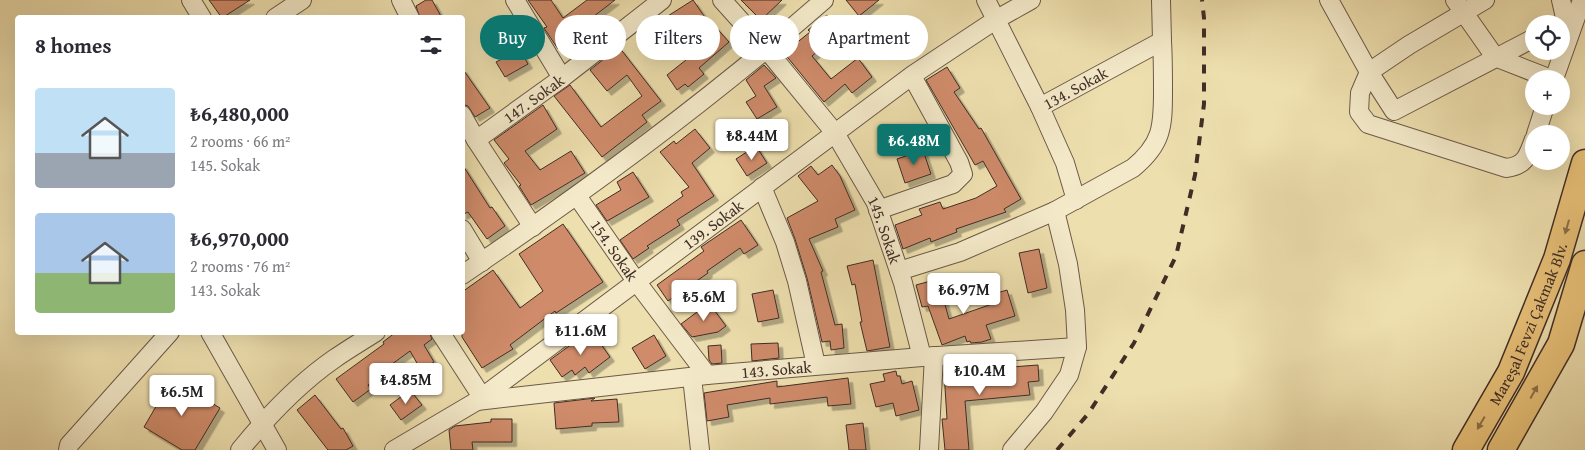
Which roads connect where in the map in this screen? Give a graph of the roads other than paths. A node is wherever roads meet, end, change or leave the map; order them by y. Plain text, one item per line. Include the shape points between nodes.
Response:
1 (191, 0) edge
2 (302, 0) edge
3 (401, 0) edge
4 (515, 0) edge
5 (662, 0) edge
6 (722, 0) edge
7 (824, 0) edge
8 (986, 0) edge
9 (1031, 0) edge
10 (1161, 0) edge
11 (1329, 0) edge
12 (1485, 0) edge
13 (1561, 0) edge
14 (1582, 0) edge
15 (1459, 6) edge
16 (200, 15) edge
17 (280, 15) edge
18 (408, 15) edge
19 (736, 15) edge
20 (1565, 15) edge
21 (1570, 18) edge
22 (997, 19) junction
23 (799, 22) edge
24 (1162, 41) junction
25 (1525, 43) edge
26 (1495, 58) junction
27 (755, 60) edge
28 (776, 60) edge
29 (1528, 70) edge
30 (1369, 72) junction
31 (912, 76) junction
32 (562, 78) junction
33 (1040, 107) junction
34 (1394, 111) junction
35 (465, 120) edge
36 (1368, 124) junction
37 (835, 133) junction
38 (476, 140) junction
39 (1525, 159) edge
40 (1585, 163) edge
41 (762, 187) junction
42 (577, 196) junction
43 (1076, 200) junction
44 (878, 210) junction
45 (1055, 211) junction
46 (533, 227) junction
47 (465, 234) edge
48 (482, 262) junction
49 (1585, 264) edge
50 (899, 271) junction
51 (465, 272) edge
52 (636, 281) junction
53 (167, 335) edge
54 (212, 335) edge
55 (371, 335) edge
56 (442, 335) edge
57 (1078, 347) junction
58 (928, 357) junction
59 (816, 366) junction
60 (699, 376) junction
61 (480, 399) junction
62 (261, 424) junction
63 (68, 450) edge
64 (240, 450) edge
65 (277, 450) edge
66 (394, 450) edge
67 (700, 450) edge
68 (929, 450) edge
69 (1012, 450) edge
70 (1466, 450) edge
71 (1501, 450) edge

1 - 16 street
2 - 17 street
3 - 18 street
4 - 32 street
5 - 32 street, 147. Sokak
6 - 19 street, 145. Sokak
7 - 23 street
8 - 22 street
9 - 22 street, 139. Sokak
10 - 24 street
11 - 30 street
12 - 15 street
13 - 20 street
14 - 21 street
15 - 26 street
15 - 30 street
22 - 31 street, 139. Sokak
22 - 33 street
24 - 33 street, 134. Sokak
24 - 43 street via 1163,120 1157,140 1133,168
25 - 26 street
26 - 29 street
26 - 34 street
27 - 42 street
28 - 37 street, 145. Sokak
30 - 34 street
30 - 36 street via 1360,93 1359,112
31 - 37 street, 139. Sokak
31 - 44 street via 963,174 953,184
32 - 38 street, 147. Sokak
33 - 43 street, 134. Sokak via 1066,163
34 - 36 street
35 - 38 street
36 - 39 street via 1506,168 1515,167
37 - 41 street, 139. Sokak
37 - 44 street, 145. Sokak
38 - 46 street
40 -> 70 main road, Mareşal Fevzi Çakmak Blv. via 1557,259 1522,346 1511,372
41 - 52 street, 139. Sokak
41 - 59 street via 797,281
42 - 46 street
42 - 52 street, 154. Sokak
43 - 45 street
44 - 50 street, 145. Sokak
45 - 50 street via 960,252
45 - 57 street via 1068,264
46 - 48 street
47 - 48 street
48 - 51 street
71 -> 49 main road, Mareşal Fevzi Çakmak Blv. via 1561,344
50 - 58 street, 145. Sokak
52 - 60 street, 154. Sokak
52 - 61 street, 139. Sokak
53 - 63 street via 75,438
54 - 62 street
55 - 62 street via 332,360
56 - 61 street
57 - 58 street, 143. Sokak
57 - 69 street via 1069,375
58 - 59 street, 143. Sokak
58 - 68 street, 145. Sokak
59 - 60 street, 143. Sokak
60 - 61 street, 143. Sokak
60 - 67 street
61 - 66 street, 139. Sokak
62 - 64 street
62 - 65 street

